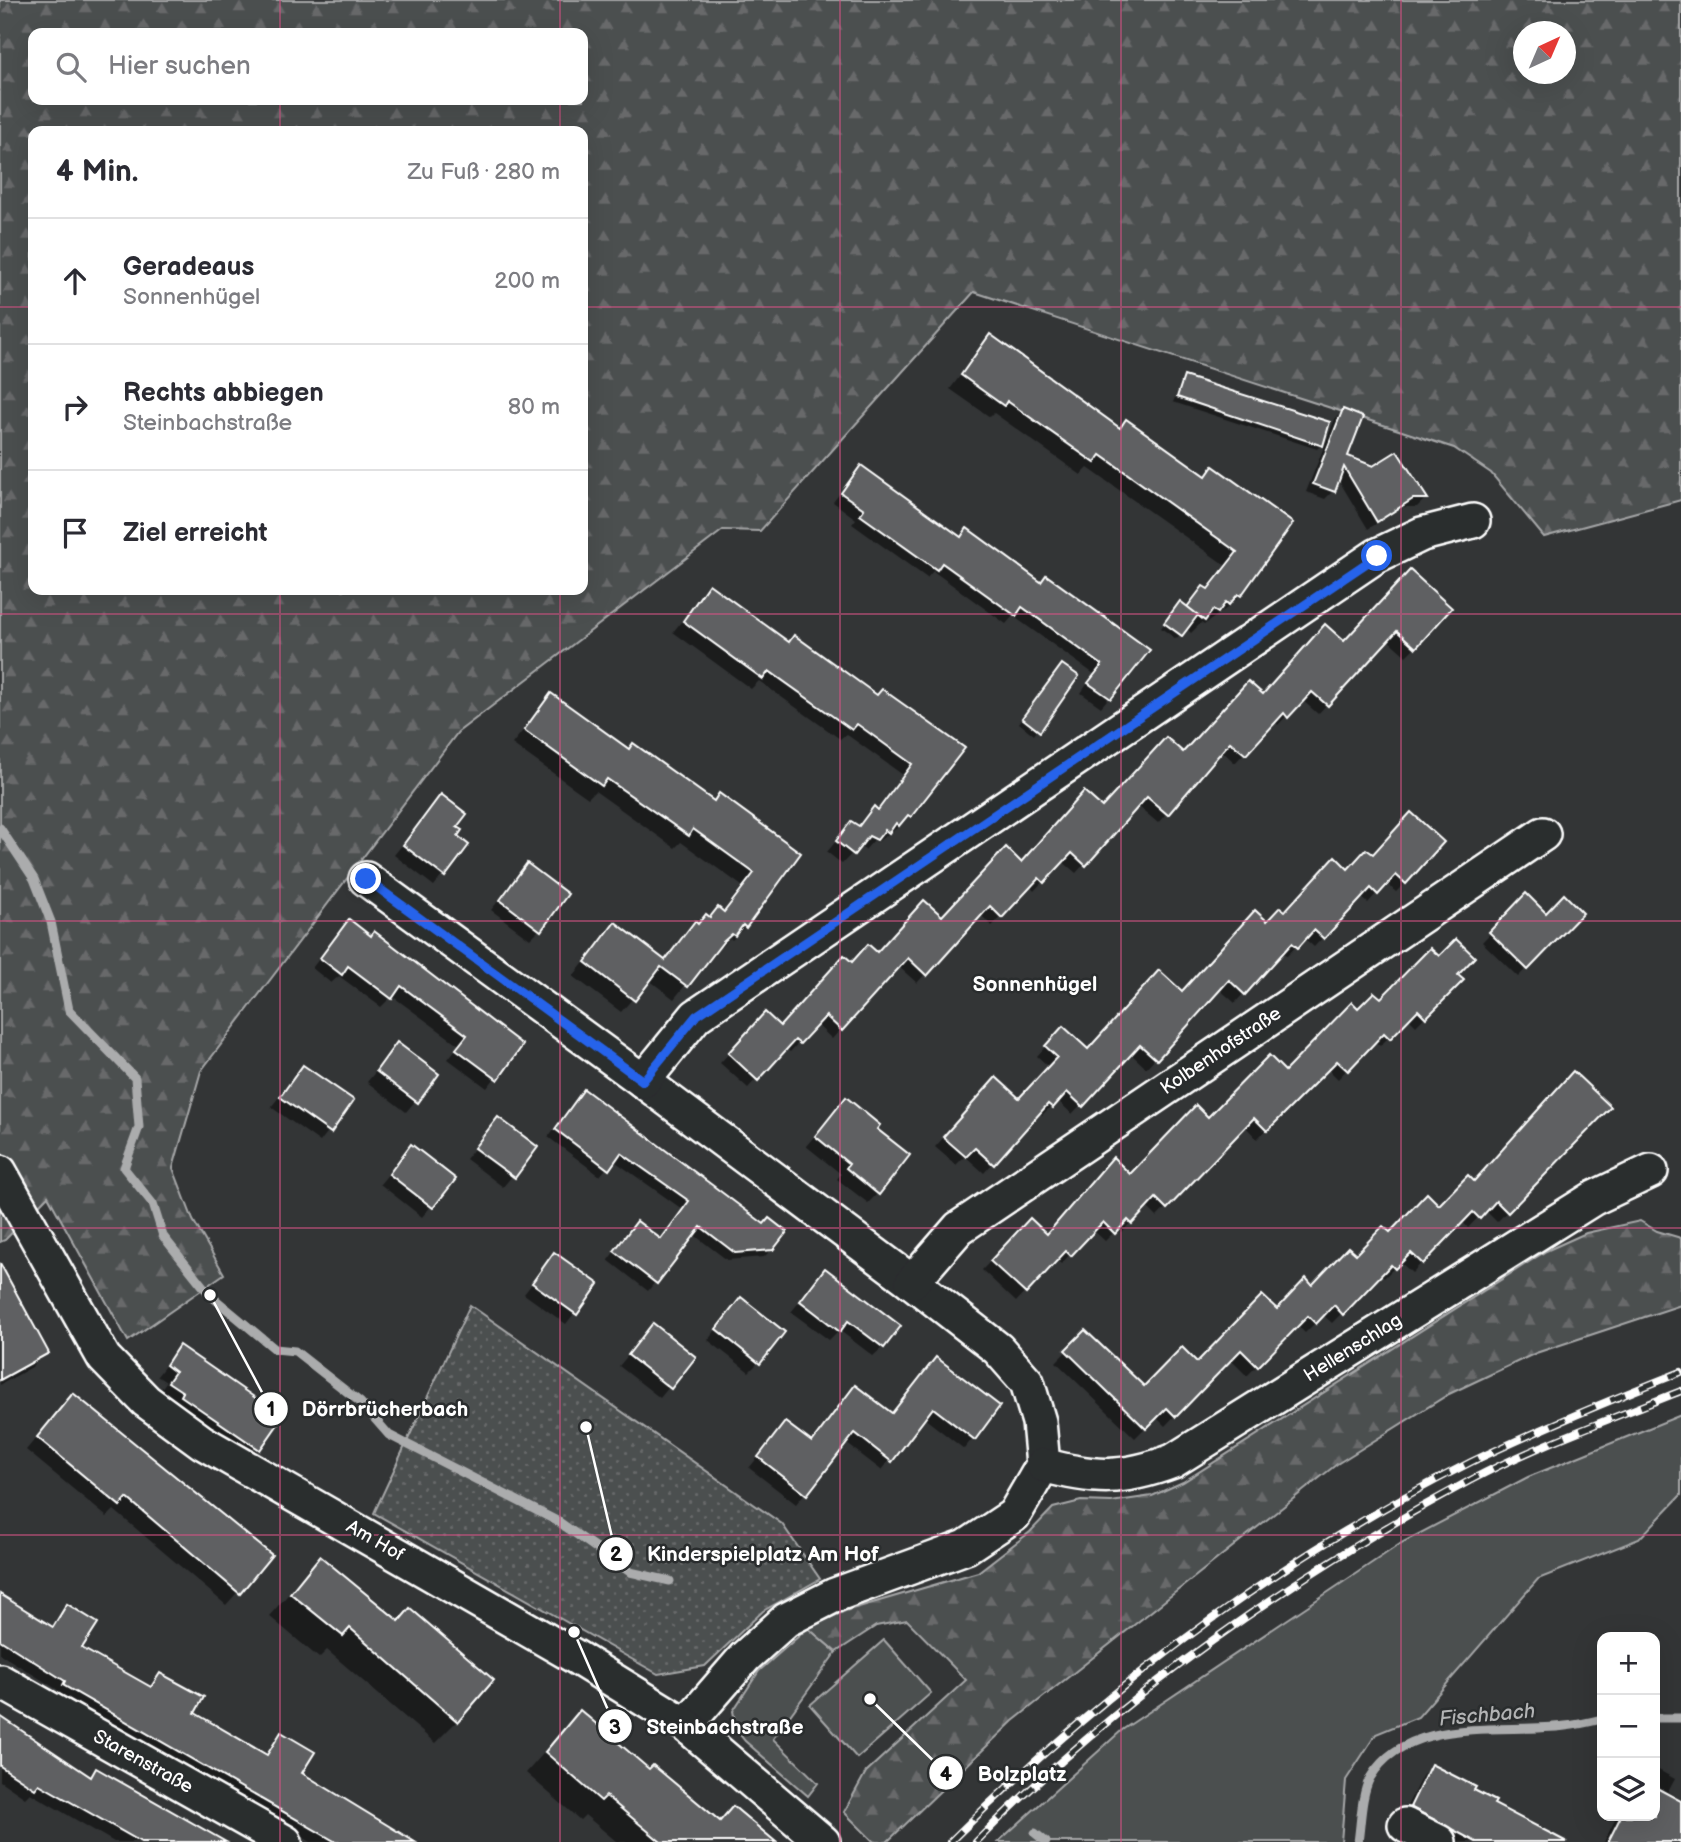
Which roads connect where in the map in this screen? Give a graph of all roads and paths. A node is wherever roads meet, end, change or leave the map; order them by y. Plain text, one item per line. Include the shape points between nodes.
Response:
1 (1473, 521) dead end
2 (1543, 834) dead end
3 (366, 879) dead end
4 (643, 1081) junction
5 (1651, 1171) dead end
6 (0, 1172) edge
7 (912, 1282) junction
8 (1043, 1465) junction
9 (0, 1681) edge
10 (686, 1725) junction
11 (1405, 1825) dead end
12 (285, 1842) edge
13 (822, 1842) edge
14 (1439, 1842) edge

1 - 4 street via 1422,534 1377,556 885,887 696,1016
2 - 7 street, Kolbenhofstraße via 959,1228
3 - 4 street
4 - 7 street
5 - 8 street, Hellenschlag via 1594,1198 1173,1461 1111,1478
6 - 10 street, Am Hof via 104,1358 146,1401 202,1442
7 - 8 street via 998,1349 1027,1382 1039,1422
8 - 10 street via 1014,1516 966,1547 835,1595 776,1627
9 - 12 street, Starenstraße
10 - 13 street, Am Hof
11 - 14 street

